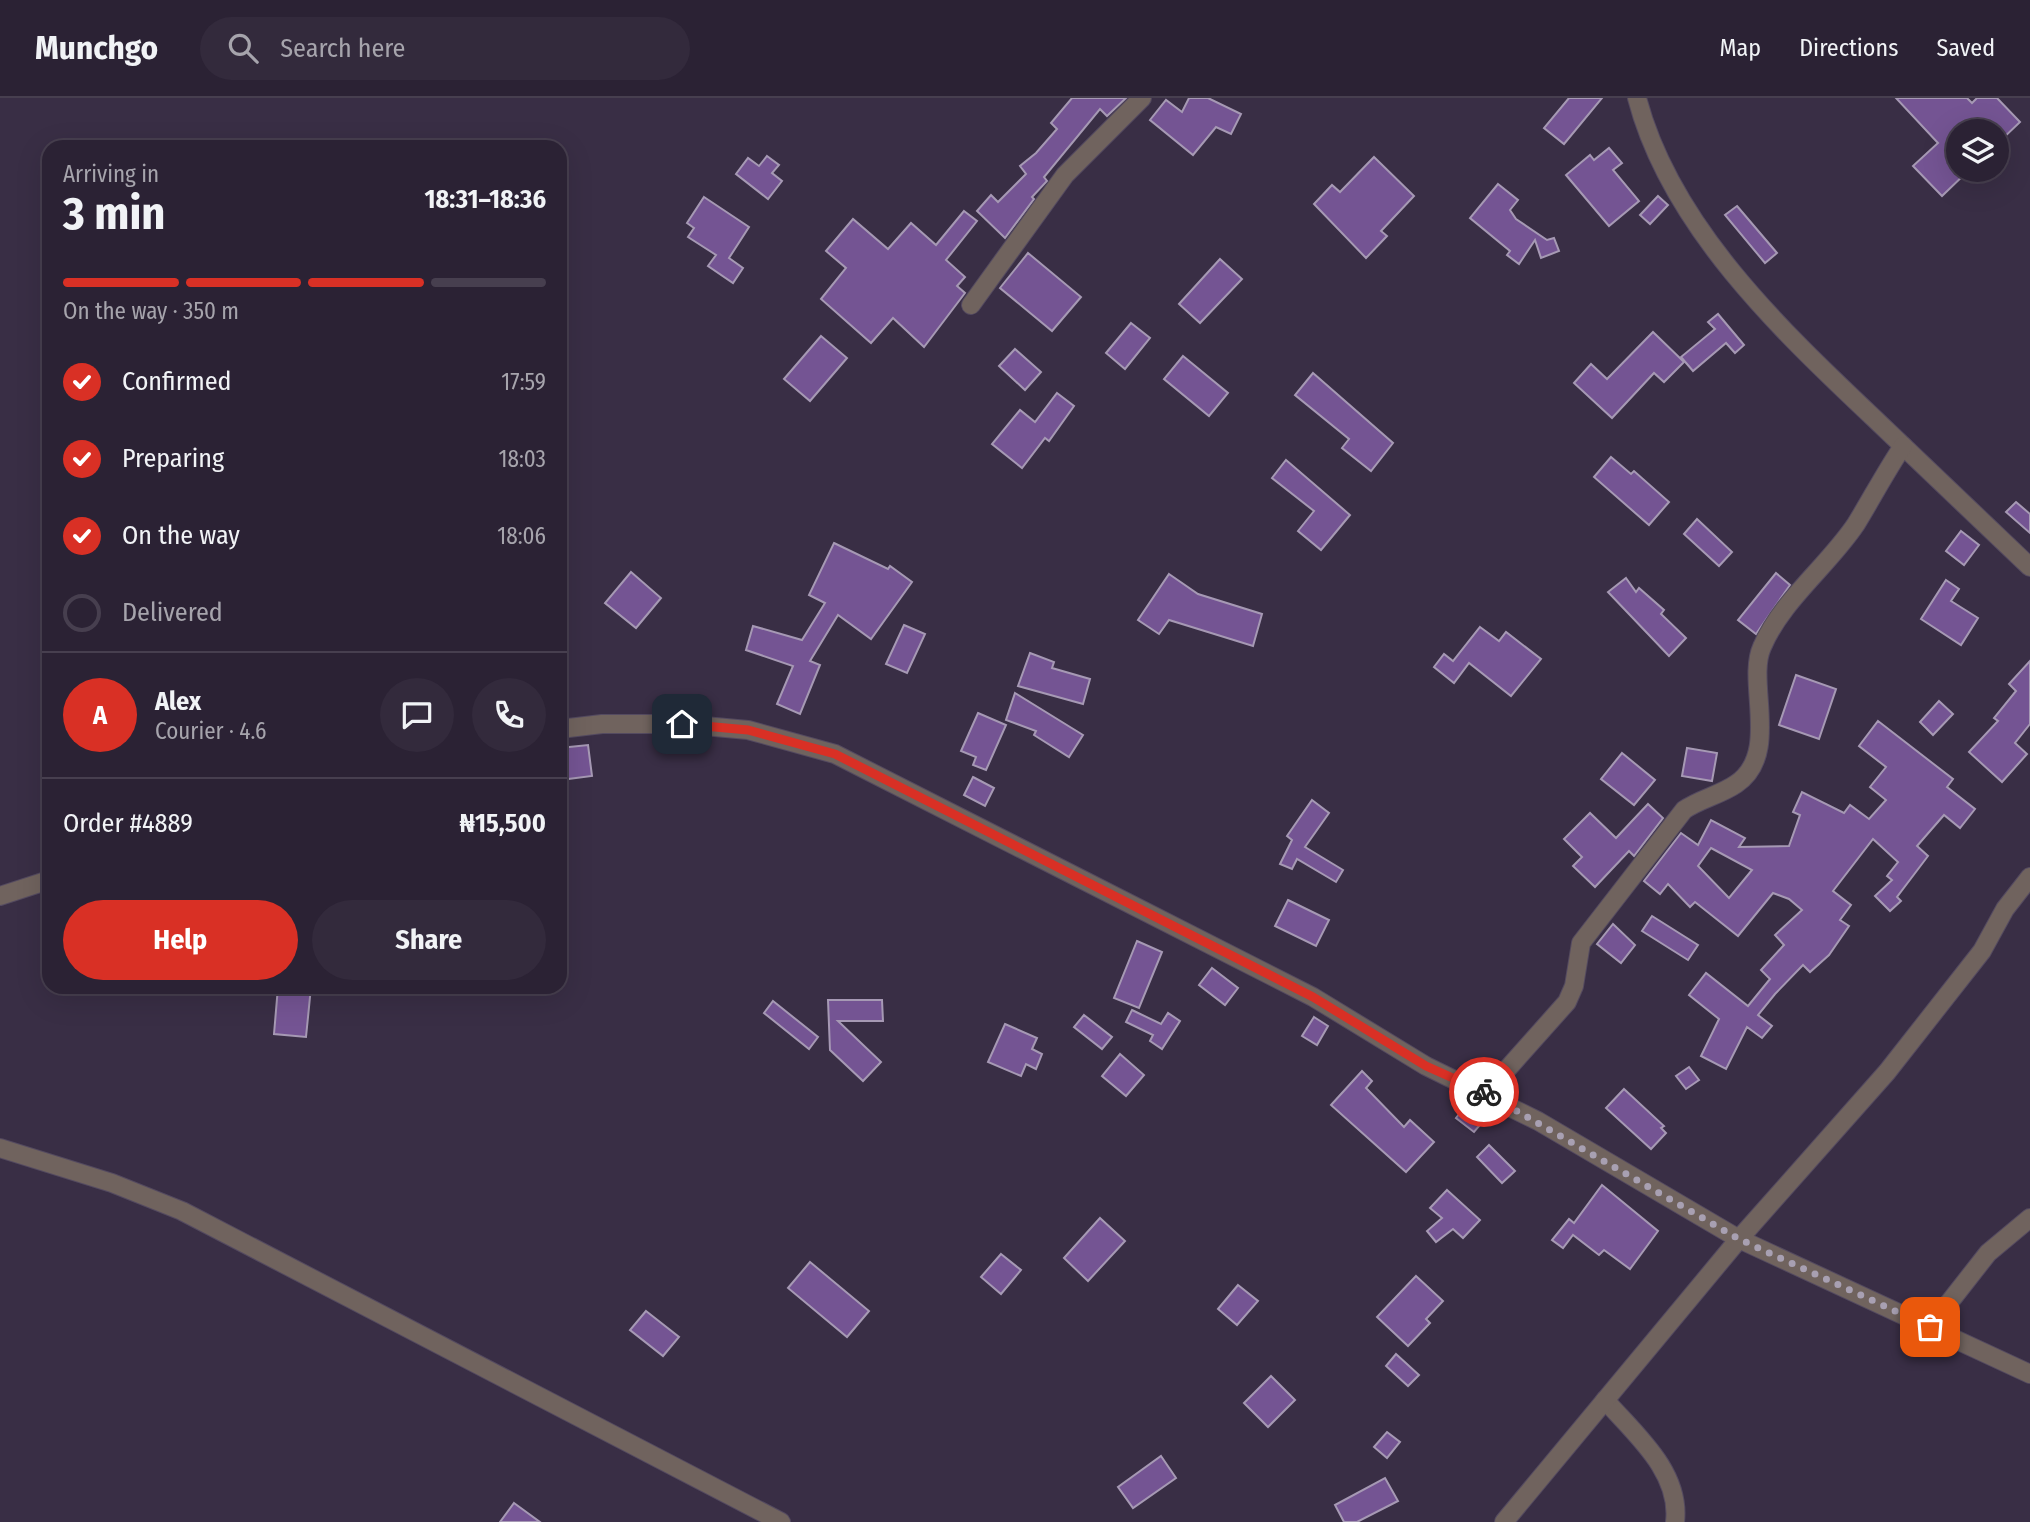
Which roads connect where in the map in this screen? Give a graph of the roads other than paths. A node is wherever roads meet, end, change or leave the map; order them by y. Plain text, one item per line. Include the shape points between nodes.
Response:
1 (1142, 98) edge
2 (1637, 98) edge
3 (971, 304) dead end
4 (1903, 446) junction
5 (2030, 567) edge
6 (567, 728) edge
7 (2030, 877) edge
8 (42, 882) edge
9 (0, 896) edge
10 (1486, 1093) junction
11 (0, 1148) edge
12 (2030, 1218) edge
13 (1739, 1239) junction
14 (1930, 1327) junction
15 (2030, 1374) edge
16 (1605, 1400) junction
17 (780, 1522) edge
18 (1504, 1522) edge
19 (1675, 1522) edge

1 - 3 street via 1065,175
2 - 4 street via 1647,135 1679,200 1723,258 1799,347
4 - 5 street
4 - 10 street via 1856,523 1761,649 1758,747 1752,768 1736,784 1684,810 1581,943 1567,1002
6 - 10 street via 682,724 748,730 835,754 1313,997 1426,1066
7 - 13 street via 2005,909 1982,951 1887,1072
8 - 9 street
10 - 13 street
11 - 17 street via 112,1183 182,1211
12 - 14 street via 1988,1253
13 - 14 street
13 - 16 street
14 - 15 street
16 - 18 street
16 - 19 street via 1662,1465

